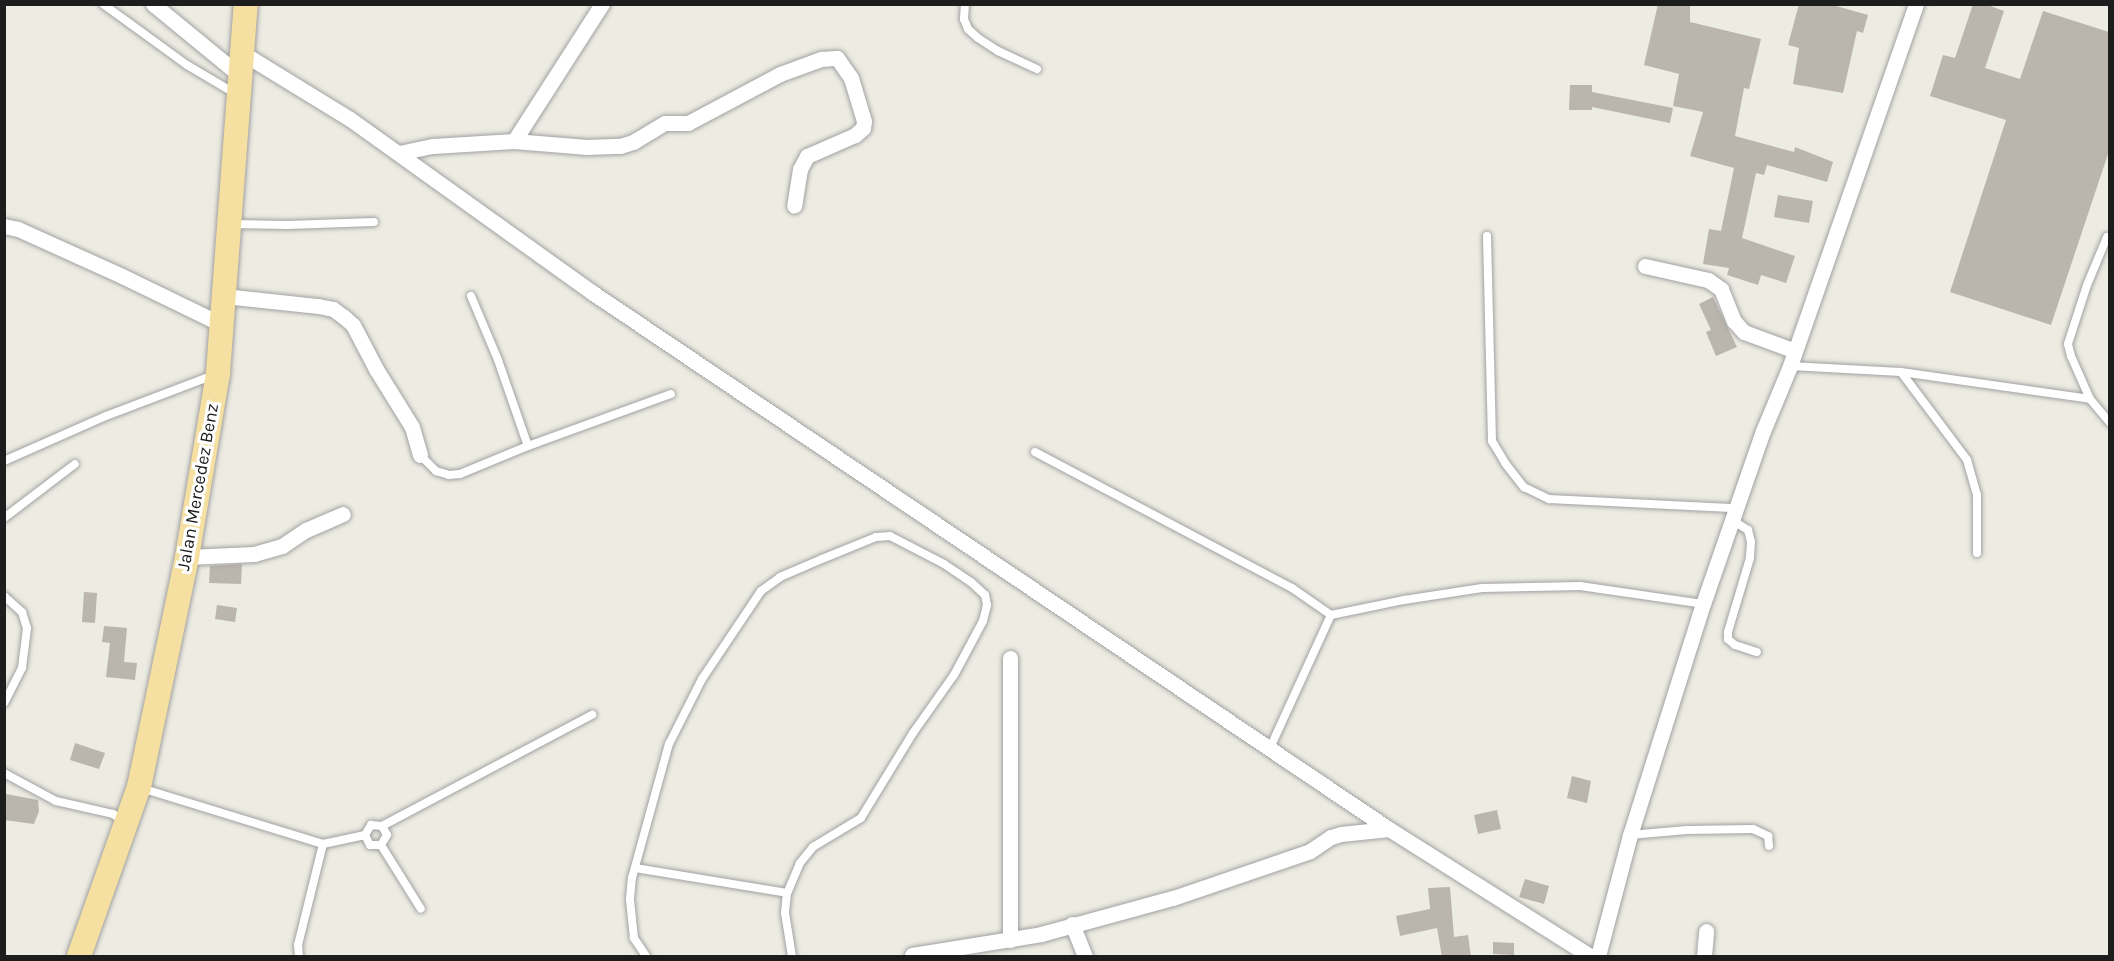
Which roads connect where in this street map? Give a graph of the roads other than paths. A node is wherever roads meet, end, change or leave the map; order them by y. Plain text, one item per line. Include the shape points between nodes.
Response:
1 (104, 4) edge
2 (153, 4) edge
3 (246, 4) edge
4 (602, 4) edge
5 (965, 4) edge
6 (1912, 5) edge
7 (1037, 69) dead end
8 (242, 76) junction
9 (514, 141) junction
10 (399, 153) junction
11 (794, 207) dead end
12 (374, 222) dead end
13 (228, 224) junction
14 (4, 226) edge
15 (1487, 236) dead end
16 (2107, 237) dead end
17 (1645, 266) dead end
18 (224, 296) junction
19 (471, 296) dead end
20 (221, 324) junction
21 (1795, 351) junction
22 (1790, 366) junction
23 (1901, 372) junction
24 (218, 373) junction
25 (671, 394) dead end
26 (2091, 399) junction
27 (2109, 423) edge
28 (528, 446) junction
29 (1035, 452) dead end
30 (420, 455) joint
31 (4, 461) edge
32 (75, 464) dead end
33 (343, 514) dead end
34 (1734, 514) junction
35 (4, 518) edge
36 (1977, 553) dead end
37 (187, 557) junction
38 (4, 596) edge
39 (1703, 604) junction
40 (1331, 615) junction
41 (1757, 652) dead end
42 (1010, 658) dead end
43 (4, 703) edge
44 (592, 715) dead end
45 (1270, 748) junction
46 (4, 773) edge
47 (138, 787) junction
48 (126, 823) junction
49 (382, 826) junction
50 (1389, 829) junction
51 (365, 835) junction
52 (1630, 835) junction
53 (323, 844) junction
54 (381, 845) junction
55 (1769, 846) dead end
56 (635, 868) junction
57 (787, 893) junction
58 (421, 909) dead end
59 (1072, 924) junction
60 (1706, 930) dead end
61 (1010, 940) junction
62 (912, 955) edge
63 (79, 957) edge
64 (299, 957) edge
65 (646, 957) edge
66 (792, 957) edge
67 (1085, 957) edge
68 (1590, 957) edge
69 (1598, 957) edge
70 (1704, 957) edge

1 - 8 lane via 187,65
2 - 8 street
3 - 8 main road, Jalan Mercedez Benz
4 - 9 street
5 - 7 lane via 968,29 998,51
6 - 21 street
8 - 10 street
8 - 13 main road, Jalan Mercedez Benz
9 - 10 street via 433,146
9 - 11 street via 620,146 665,123 688,123 780,74 821,59 837,58 851,78 863,128 807,156 800,169
10 - 45 street via 593,293
12 - 13 lane
13 - 18 main road, Jalan Mercedez Benz
14 - 20 street
15 - 34 lane via 1492,441 1524,487 1550,499
16 - 26 lane via 2068,344
17 - 21 street via 1708,280 1721,289 1734,321 1744,332
18 - 20 main road, Jalan Mercedez Benz
18 - 30 street via 318,306 333,309 344,317 353,325 412,427
19 - 28 lane
20 - 24 main road, Jalan Mercedez Benz
21 - 22 street
22 - 23 lane
22 - 34 street
23 - 26 lane
23 - 36 lane via 1967,460 1977,495
24 - 31 lane
24 - 37 main road, Jalan Mercedez Benz
25 - 28 lane
26 - 27 lane
28 - 30 lane via 449,476 436,471
29 - 40 lane via 1292,588
32 - 35 lane
33 - 37 street via 306,530 282,546 254,554
34 - 39 street
34 - 41 lane via 1748,530 1750,558 1728,639
37 - 47 main road, Jalan Mercedez Benz
38 - 43 lane via 22,612 27,628 22,668
39 - 40 lane via 1580,586 1482,588
39 - 52 street
40 - 45 lane
42 - 61 street
44 - 49 lane
45 - 50 street
46 - 48 lane via 56,801 113,814
47 - 48 main road, Jalan Mercedez Benz
47 - 53 lane
48 - 63 main road, Jalan Mercedez Benz
49 - 51 lane via 371,825
49 - 54 lane via 387,836
50 - 59 street via 1341,834 1310,851 1173,898
50 - 68 street
51 - 53 lane
51 - 54 lane via 370,845
52 - 55 lane via 1754,830 1768,836
52 - 69 street
53 - 64 lane via 298,945
54 - 58 lane
56 - 57 lane
56 - 57 lane via 669,744 683,712 761,591 803,567 876,537 890,536 944,564 979,588 987,605 983,621 954,675 861,818 813,848 800,863
56 - 65 lane via 630,887 631,918 634,938
57 - 66 lane via 785,913
59 - 61 street
59 - 67 street
60 - 70 street
61 - 62 street

